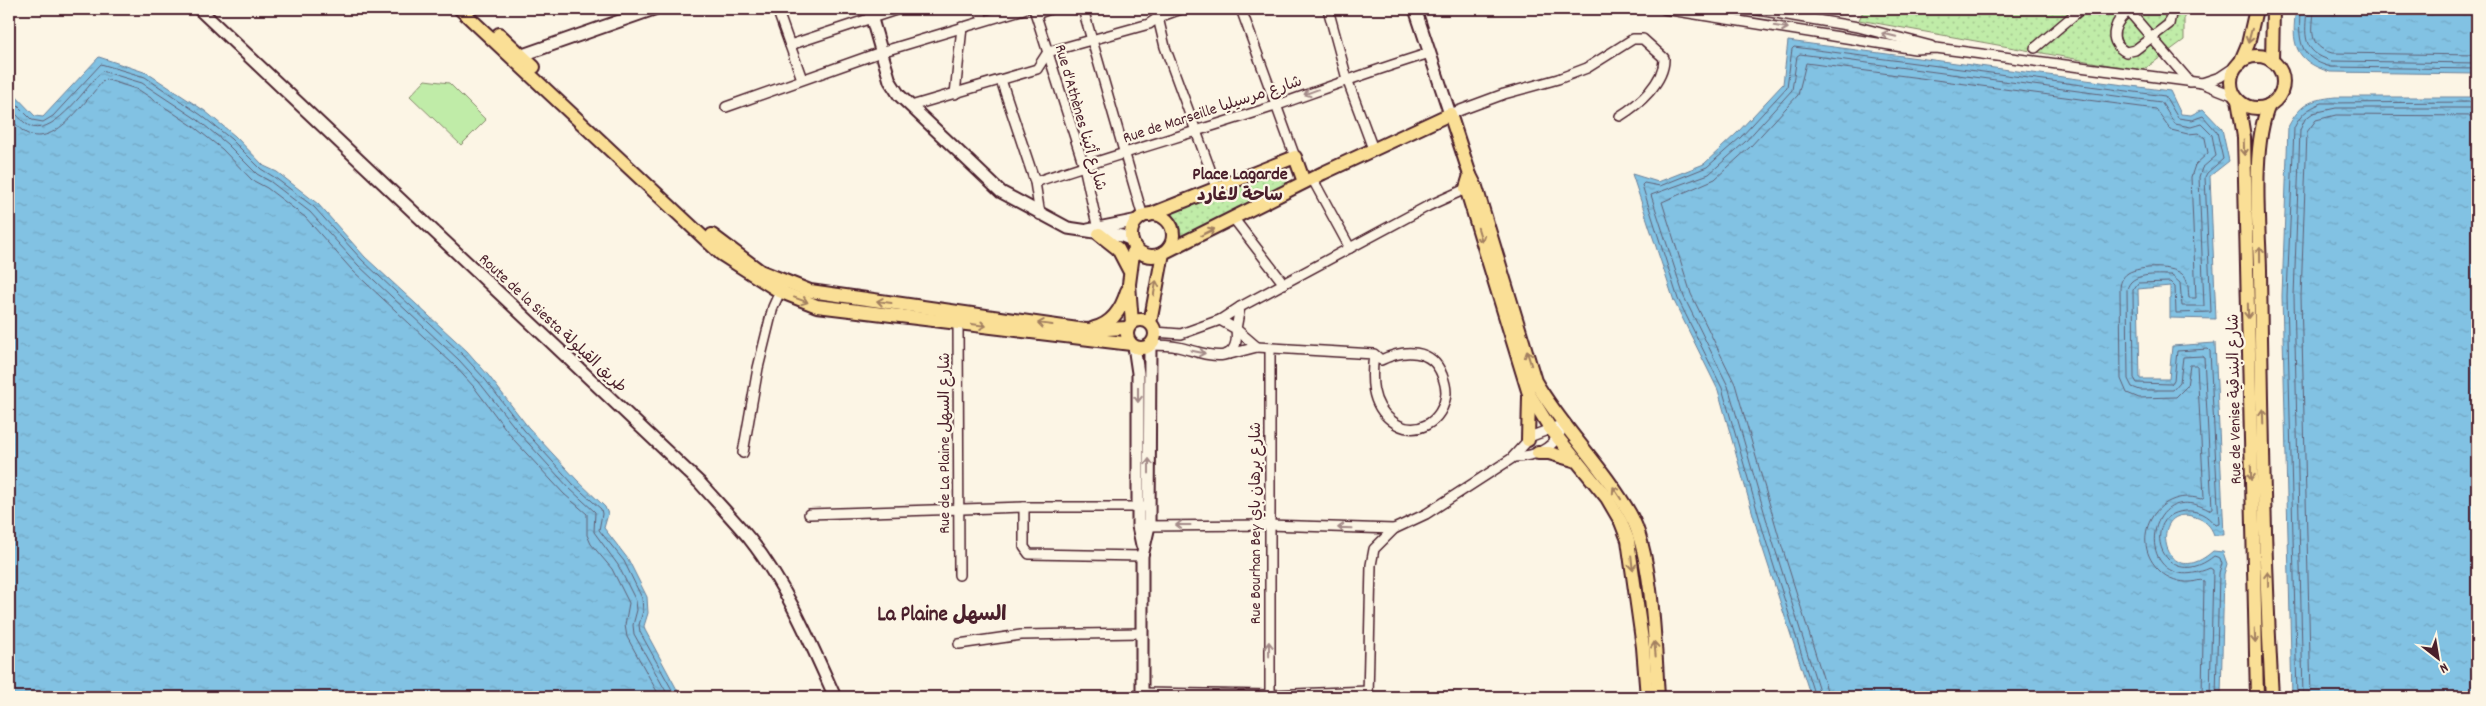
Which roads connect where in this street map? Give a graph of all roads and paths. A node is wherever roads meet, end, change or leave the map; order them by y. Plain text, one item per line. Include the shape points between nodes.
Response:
1 (200, 9) edge
2 (460, 9) edge
3 (472, 9) edge
4 (654, 9) edge
5 (777, 9) edge
6 (899, 9) edge
7 (979, 9) edge
8 (1024, 9) edge
9 (1050, 9) edge
10 (1083, 9) edge
11 (1181, 9) edge
12 (1241, 9) edge
13 (1328, 9) edge
14 (1415, 9) edge
15 (1664, 9) edge
16 (1752, 9) edge
17 (2081, 9) edge
18 (2172, 9) edge
19 (2256, 9) edge
20 (2273, 9) edge
21 (2129, 10) edge
22 (1035, 11) edge
23 (871, 13) edge
24 (1157, 13) edge
25 (982, 20) junction
26 (962, 27) junction
27 (1092, 38) junction
28 (2151, 38) junction
29 (790, 45) junction
30 (1936, 48) junction
31 (2035, 48) dead end
32 (881, 52) junction
33 (1048, 52) junction
34 (1430, 53) junction
35 (517, 56) junction
36 (2272, 61) junction
37 (2239, 64) junction
38 (1347, 79) junction
39 (802, 80) junction
40 (1001, 80) junction
41 (2190, 82) junction
42 (2202, 83) junction
43 (955, 94) junction
44 (2236, 98) junction
45 (2269, 105) junction
46 (911, 106) junction
47 (1275, 106) junction
48 (726, 107) dead end
49 (1450, 114) junction
50 (1620, 116) dead end
51 (1194, 130) junction
52 (1374, 149) junction
53 (1123, 152) junction
54 (1295, 157) junction
55 (1084, 166) junction
56 (1308, 180) junction
57 (1035, 182) junction
58 (1471, 187) junction
59 (1217, 188) junction
60 (1040, 215) junction
61 (1143, 217) junction
62 (1234, 219) junction
63 (1095, 230) junction
64 (1133, 243) junction
65 (1350, 248) junction
66 (1163, 253) junction
67 (1129, 270) junction
68 (1129, 284) junction
69 (1284, 284) junction
70 (782, 287) junction
71 (1240, 307) junction
72 (958, 317) junction
73 (1220, 320) junction
74 (1130, 325) junction
75 (1153, 328) junction
76 (1236, 329) junction
77 (1085, 330) junction
78 (1181, 334) junction
79 (1132, 345) junction
80 (1150, 345) junction
81 (1177, 347) junction
82 (1256, 347) junction
83 (1270, 348) junction
84 (1374, 354) junction
85 (1225, 356) junction
86 (1529, 394) junction
87 (1566, 424) junction
88 (1554, 433) junction
89 (1528, 440) junction
90 (743, 453) dead end
91 (1538, 454) junction
92 (1514, 457) junction
93 (1577, 461) junction
94 (1024, 507) junction
95 (1144, 507) junction
96 (957, 510) junction
97 (809, 514) dead end
98 (1268, 525) junction
99 (1144, 526) junction
100 (1394, 529) junction
101 (1634, 538) junction
102 (1143, 552) junction
103 (959, 575) dead end
104 (1142, 633) junction
105 (959, 644) dead end
106 (1368, 694) edge
107 (1142, 695) edge
108 (1270, 696) edge
109 (835, 697) edge
110 (1647, 697) edge
111 (1658, 697) edge
112 (2257, 697) edge
113 (2272, 697) edge

1 - 109 main road, Route de la Siesta طريق القيلولة via 700,483 749,539 773,574 802,623
2 - 35 main road
3 - 35 main road
4 - 35 main road
5 - 29 street
6 - 23 street
7 - 25 street
8 - 25 street
9 - 22 street
10 - 27 street
11 - 24 street
12 - 47 street
13 - 38 street
14 - 34 main road
15 -> 30 street via 1915,49
30 -> 16 street via 1858,27
17 - 31 street
18 - 28 street via 2169,24
19 -> 37 main road via 2248,44
20 - 36 main road
21 - 28 street
21 - 28 street via 2113,33 2113,40 2120,49 2126,52 2135,50
22 - 33 street, Rue d'Athènes شارع أثينا
23 - 29 street
23 - 32 main road
24 - 27 street via 1149,24
24 - 51 street via 1165,48
25 - 26 street
26 - 32 street
26 - 43 street
27 - 33 street
27 - 53 street
28 - 41 street
29 - 39 street
30 - 41 street
32 - 39 street
32 - 46 main road via 890,81
33 - 40 street via 1037,69
33 - 55 street, Rue d'Athènes شارع أثينا
34 - 38 street, Rue de Marseille شارع مرسيليا
34 - 49 main road
35 - 70 main road via 726,247
36 - 37 main road via 2256,57
36 - 45 main road via 2279,68 2283,82 2279,96
37 - 42 street via 2220,77
37 - 44 main road via 2231,80
38 -> 47 street, Rue de Marseille شارع مرسيليا
38 - 52 street
39 - 48 street
40 - 43 street
40 - 57 street
41 - 42 street
42 - 44 street
43 - 46 street
44 - 45 main road via 2253,108
44 -> 112 main road, Rue de Venise شارع البندقية via 2244,137
113 -> 45 main road, Rue de Venise شارع البندقية via 2261,369 2259,190 2260,139
46 - 60 main road via 1001,192
47 - 51 street, Rue de Marseille شارع مرسيليا
47 - 54 street
49 - 50 street via 1587,68 1632,39 1643,39 1664,58 1665,67 1636,106
49 - 52 main road
49 - 58 main road
51 - 53 street, Rue de Marseille شارع مرسيليا
51 - 59 street
52 - 56 main road
53 - 55 street, Rue de Marseille شارع مرسيليا
53 - 61 street
54 - 56 main road
54 - 59 main road
55 - 57 street, Rue de Marseille شارع مرسيليا
55 - 63 street, Rue d'Athènes شارع أثينا
56 - 62 main road
56 - 65 street
57 - 60 street
58 - 65 street
58 -> 86 main road
87 -> 58 main road via 1550,406 1536,380
59 - 61 main road
60 - 63 main road via 1068,228
61 - 63 main road
61 - 64 main road via 1132,229
61 - 66 main road via 1162,217 1172,228 1172,242
66 -> 62 main road
62 - 69 street
63 - 64 main road via 1122,236
63 - 67 main road via 1118,249
64 - 66 main road via 1138,251 1151,256
64 - 67 main road
65 - 69 street
75 -> 66 main road via 1154,295
67 - 68 main road
68 - 74 main road
68 - 77 main road via 1120,310 1100,326
69 - 71 street
70 - 72 main road
70 - 90 street via 773,307 758,368
71 - 73 street
71 - 76 street
77 -> 72 main road
72 -> 79 main road
72 - 96 street, Rue de La Plaine شارع السهل
73 - 76 street
73 - 78 street
74 - 75 main road via 1141,320
74 - 77 main road
74 - 79 main road via 1127,338
75 - 78 street
75 - 80 main road
76 - 82 street
76 - 85 street via 1235,348
78 - 81 street via 1175,340
79 - 80 main road via 1141,348
79 -> 95 main road via 1138,372
80 - 81 street
95 -> 80 main road
81 -> 85 street
82 - 83 street
82 - 85 street
83 - 84 street
83 - 98 street, Rue Bourhan Bey شارع برهان باي
84 - 84 street via 1381,360 1405,352 1419,352 1432,358 1439,367 1446,393 1435,419 1413,430 1386,416 1377,402 1372,382
86 - 88 main road
86 - 89 main road
87 - 88 street
101 -> 87 main road via 1631,515
88 - 89 street
88 - 91 street
88 - 93 main road
89 - 92 street
91 - 92 street
91 - 93 main road
92 - 100 street via 1426,514
93 - 101 main road
94 - 95 street
94 - 96 street
94 - 102 street via 1024,547 1029,554
95 - 99 main road
96 - 97 street
96 - 103 street, Rue de La Plaine شارع السهل
98 -> 99 street
100 -> 98 street
108 -> 98 street, Rue Bourhan Bey شارع برهان باي
99 - 102 main road
100 - 106 street via 1374,549 1370,565
101 -> 110 main road
111 -> 101 main road via 1648,583
102 - 104 main road
104 - 105 street via 1020,635
104 - 107 main road
106 - 108 street
107 - 108 street

